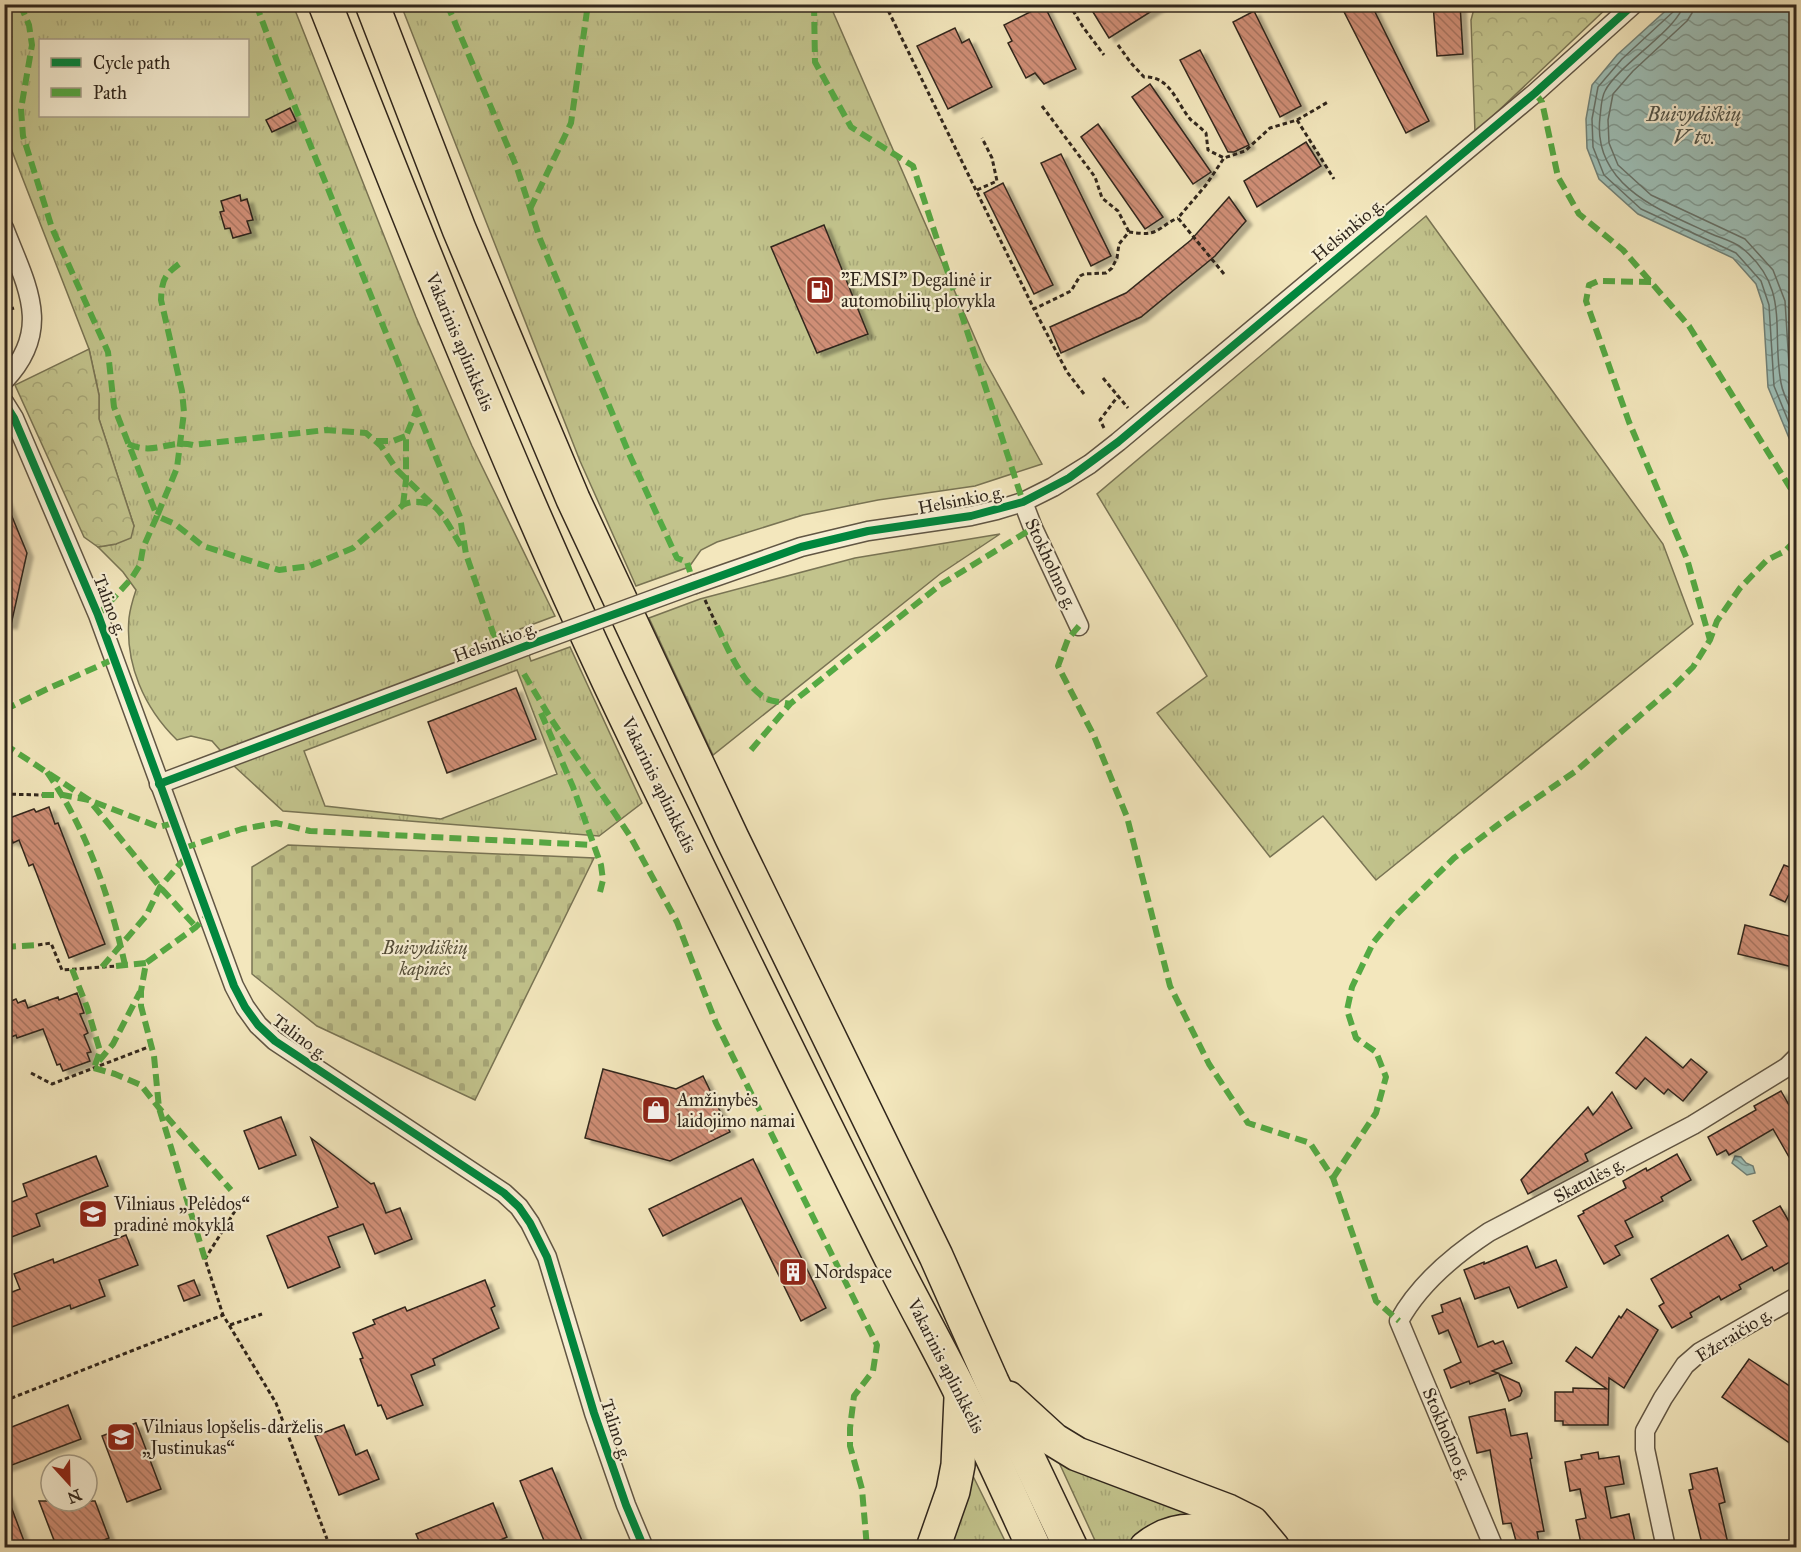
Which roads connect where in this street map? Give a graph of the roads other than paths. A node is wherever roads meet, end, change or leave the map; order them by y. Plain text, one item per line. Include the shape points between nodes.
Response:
1 (325, 4) edge
2 (372, 4) edge
3 (1634, 4) edge
4 (4, 228) edge
5 (4, 381) edge
6 (4, 402) edge
7 (1023, 502) junction
8 (1079, 626) dead end
9 (159, 784) junction
10 (1797, 1058) edge
11 (1797, 1297) edge
12 (1400, 1321) joint
13 (992, 1382) junction
14 (962, 1393) junction
15 (644, 1548) edge
16 (933, 1548) edge
17 (1034, 1548) edge
18 (1071, 1548) edge
19 (1146, 1548) edge
20 (1239, 1548) edge
21 (1273, 1548) edge
22 (1494, 1548) edge
23 (1666, 1548) edge

1 - 14 highway, Vakarinis aplinkkelis via 425,257 547,546 691,852
2 - 13 highway, Vakarinis aplinkkelis via 459,229 573,499 732,838 936,1256
3 - 7 street, Helsinkio g. via 1535,93 1118,442 1069,478
4 - 5 street via 25,283 33,319 25,354
6 - 9 street, Talino g. via 87,587
7 - 8 street, Stokholmo g.
7 - 9 street, Helsinkio g., bridge via 971,516 868,531 801,547 699,590 526,646
9 - 15 street, Talino g. via 234,986 258,1025 275,1041 504,1193 530,1223 547,1257 594,1413
10 - 12 street, Skatulės g. via 1693,1125 1489,1232 1461,1251 1433,1278 1410,1302
11 - 23 street, Ežeraičio g. via 1700,1352 1685,1365 1645,1431 1645,1449
12 - 22 street, Stokholmo g.
13 - 18 highway, Vakarinis aplinkkelis
13 - 21 highway via 1046,1434 1077,1454 1228,1511 1252,1523
14 - 16 highway via 958,1465
14 - 17 highway, Vakarinis aplinkkelis
19 - 20 highway via 1179,1532 1204,1531 1228,1539

